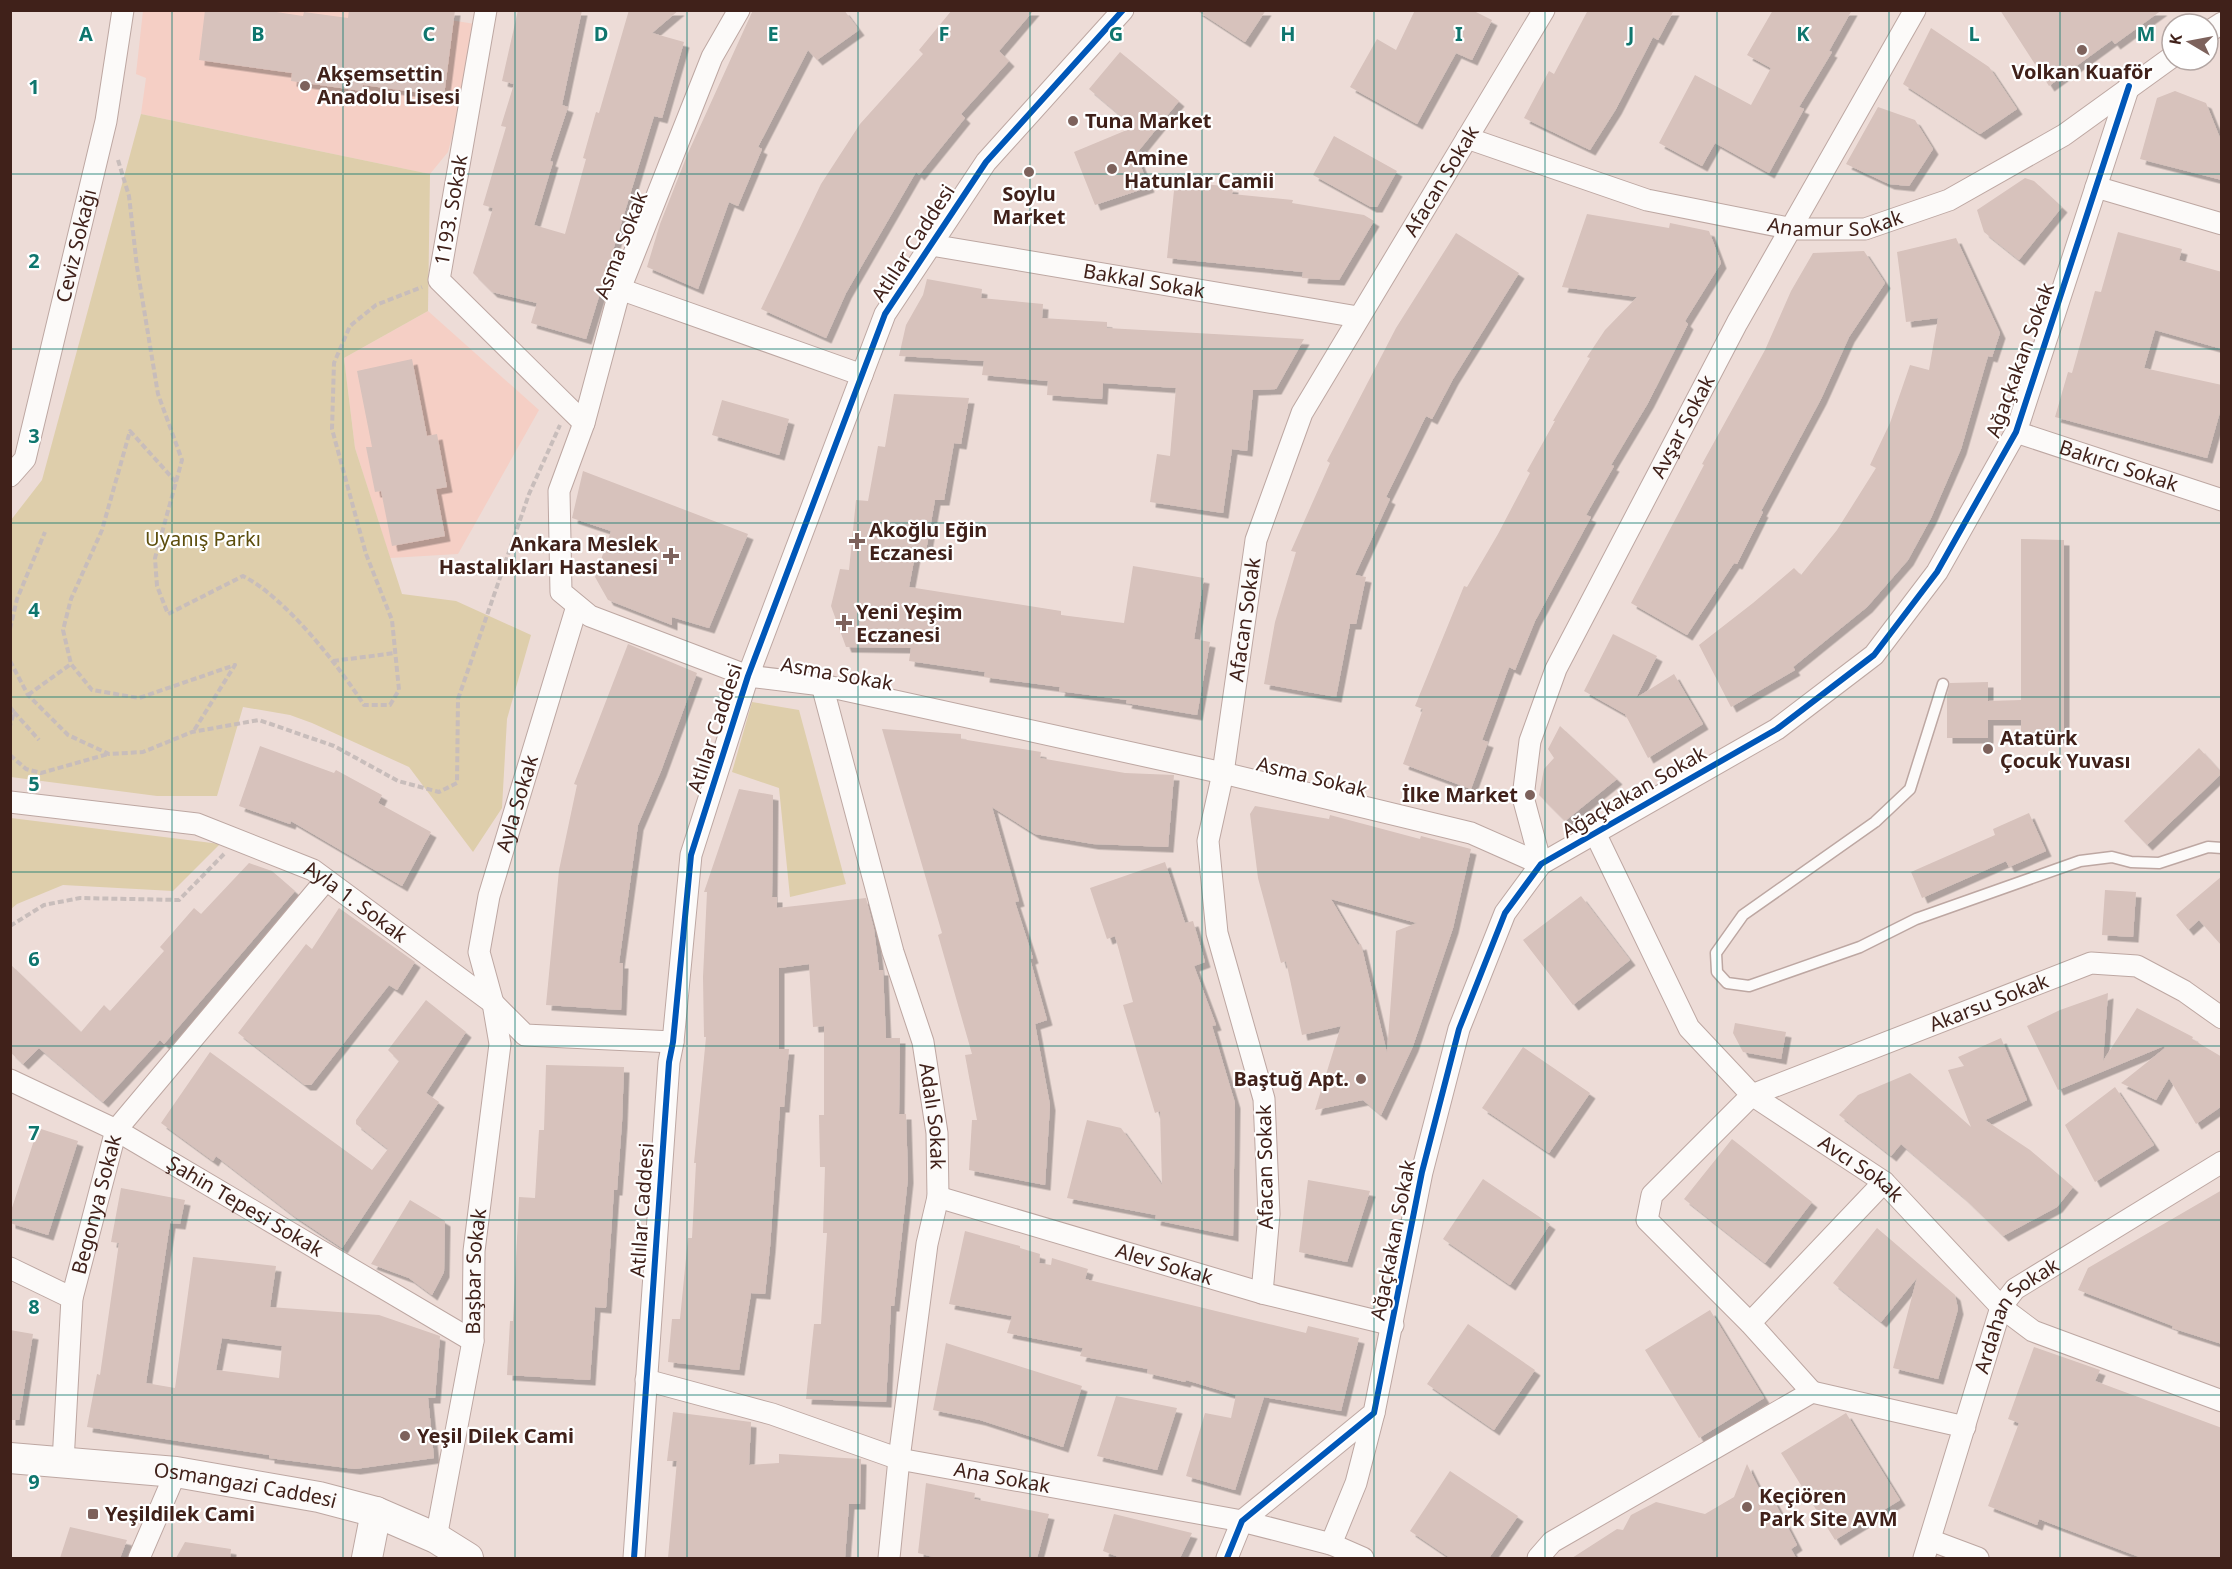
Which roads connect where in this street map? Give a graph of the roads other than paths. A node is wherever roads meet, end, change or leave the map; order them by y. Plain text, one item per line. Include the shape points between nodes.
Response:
1 (123, 10) edge
2 (486, 10) edge
3 (739, 10) edge
4 (1123, 10) edge
5 (1544, 10) edge
6 (1915, 10) edge
7 (2160, 65) edge
8 (2129, 86) junction
9 (1467, 138) junction
10 (2096, 187) junction
11 (2222, 224) edge
12 (1793, 229) junction
13 (930, 245) junction
14 (620, 290) junction
15 (1358, 317) junction
16 (862, 375) junction
17 (584, 423) junction
18 (2016, 432) junction
19 (10, 476) edge
20 (2222, 500) edge
21 (578, 606) junction
22 (748, 676) junction
23 (1942, 684) dead end
24 (822, 685) junction
25 (1222, 773) junction
26 (10, 802) edge
27 (1595, 833) junction
28 (2222, 848) edge
29 (1541, 864) junction
30 (326, 880) junction
31 (493, 1003) junction
32 (2222, 1018) edge
33 (673, 1042) junction
34 (10, 1080) edge
35 (1752, 1095) junction
36 (116, 1130) junction
37 (2222, 1162) edge
38 (1884, 1182) junction
39 (938, 1197) junction
40 (10, 1268) edge
41 (1262, 1293) junction
42 (72, 1299) junction
43 (2001, 1307) junction
44 (1750, 1323) junction
45 (1393, 1325) junction
46 (473, 1341) junction
47 (646, 1380) junction
48 (1812, 1392) junction
49 (2222, 1401) edge
50 (1374, 1413) junction
51 (1965, 1427) junction
52 (10, 1458) edge
53 (899, 1459) junction
54 (63, 1462) junction
55 (176, 1472) junction
56 (376, 1512) junction
57 (1242, 1521) junction
58 (436, 1539) junction
59 (1331, 1544) junction
60 (1927, 1549) edge
61 (139, 1558) edge
62 (367, 1558) edge
63 (468, 1558) edge
64 (634, 1558) edge
65 (889, 1558) edge
66 (1227, 1558) edge
67 (1363, 1558) edge
68 (1538, 1558) edge
69 (1978, 1558) edge

1 - 19 street, Ceviz Sokağı via 106,121 25,459
2 - 17 street, 1193. Sokak via 439,280
3 - 14 street, Asma Sokak via 712,57
4 - 13 street, Atlılar Caddesi via 986,162
5 - 9 street, Afacan Sokak
6 - 12 street, Avşar Sokak
7 - 8 street, Anamur Sokak
8 - 10 street, Ağaçkakan Sokak
8 - 12 street, Anamur Sokak via 2064,135 1949,200 1864,229
9 - 12 street, Anamur Sokak via 1647,200
9 - 15 street, Afacan Sokak
10 - 11 street
10 - 18 street, Ağaçkakan Sokak
12 - 29 street, Avşar Sokak via 1737,323 1556,669 1530,741 1523,797
13 - 15 street, Bakkal Sokak
13 - 16 street, Atlılar Caddesi via 885,314
14 - 16 street
14 - 17 street, Asma Sokak
15 - 25 street, Afacan Sokak via 1302,413 1256,540
16 - 22 street, Atlılar Caddesi
17 - 21 street, Asma Sokak via 559,491 561,592
18 - 20 street, Bakırcı Sokak
18 - 27 street, Ağaçkakan Sokak via 1937,572 1874,656 1777,729
21 - 22 street, Asma Sokak via 590,616
21 - 31 street, Ayla Sokak via 489,896 479,952
22 - 24 street, Asma Sokak
22 - 33 street, Atlılar Caddesi via 692,855
23 - 28 lane via 1910,789 1875,822 1743,915 1716,953 1717,972 1728,983 1749,986 1860,947 1916,919 2080,861 2112,857 2159,863 2208,847
24 - 25 street, Asma Sokak
24 - 39 street, Adalı Sokak via 892,952 923,1042 937,1132
25 - 29 street, Asma Sokak via 1471,833
25 - 41 street, Afacan Sokak via 1208,842 1217,933 1264,1098 1269,1214
26 - 30 street, Ayla 1. Sokak via 197,824 313,870
27 - 29 street, Ağaçkakan Sokak
27 - 35 street, Avcı Sokak via 1689,1028
29 - 45 street, Ağaçkakan Sokak via 1505,914 1459,1029 1422,1172
30 - 31 street, Ayla 1. Sokak
30 - 36 street, Begonya Sokak
31 - 33 street, Ayla 1. Sokak via 525,1035
31 - 46 street, Başbar Sokak via 500,1044 474,1251
32 - 35 street, Akarsu Sokak via 2184,991 2137,966 2091,963
33 - 47 street, Atlılar Caddesi
34 - 36 street, Şahin Tepesi Sokak
35 - 38 street, Avcı Sokak
35 - 44 street via 1652,1195 1647,1220
36 - 42 street, Begonya Sokak
36 - 46 street, Şahin Tepesi Sokak
37 - 43 street, Ardahan Sokak via 2014,1289
38 - 43 street, Avcı Sokak
38 - 44 street
39 - 41 street, Alev Sokak
39 - 53 street, Adalı Sokak via 927,1244
40 - 42 street
41 - 45 street, Alev Sokak
42 - 54 street, Begonya Sokak
43 - 49 street, Avcı Sokak via 2033,1331
43 - 51 street, Ardahan Sokak
44 - 48 street
45 - 50 street, Ağaçkakan Sokak
46 - 58 street, Başbar Sokak
47 - 53 street, Ana Sokak via 772,1414
47 - 64 street, Atlılar Caddesi
48 - 51 street
48 - 68 street via 1552,1542
50 - 57 street
50 - 59 street, Ağaçkakan Sokak via 1356,1483
51 - 60 street, Ardahan Sokak
52 - 54 main road, Osmangazi Caddesi
53 - 57 street, Ana Sokak
53 - 65 street, Adalı Sokak
54 - 55 main road, Osmangazi Caddesi
55 - 56 main road, Osmangazi Caddesi via 319,1497
55 - 61 street
56 - 58 main road, Osmangazi Caddesi
56 - 62 main road
57 - 59 street, Ana Sokak
57 - 66 street
58 - 63 main road, Osmangazi Caddesi
59 - 67 street, Ana Sokak
60 - 69 street

